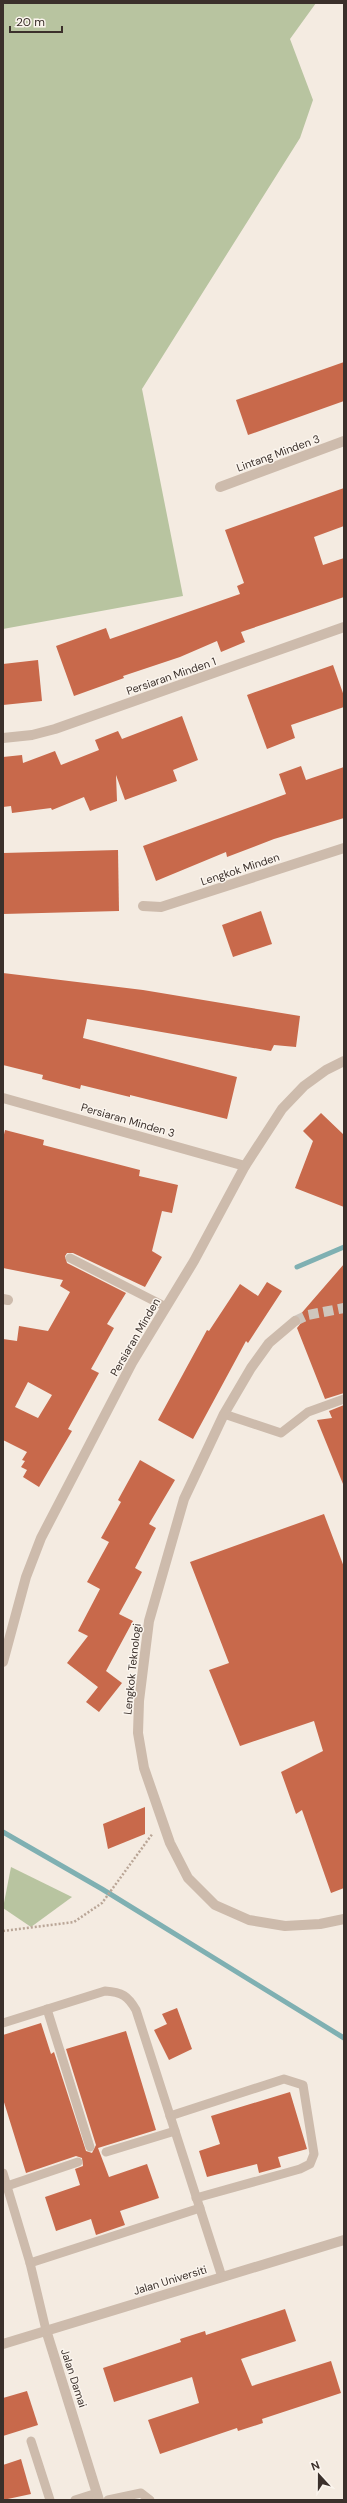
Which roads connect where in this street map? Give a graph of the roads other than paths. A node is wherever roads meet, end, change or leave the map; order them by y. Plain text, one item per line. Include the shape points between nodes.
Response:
1 (344, 441) edge
2 (220, 487) dead end
3 (344, 627) edge
4 (3, 738) edge
5 (344, 848) edge
6 (143, 906) dead end
7 (344, 1061) edge
8 (3, 1098) edge
9 (245, 1166) junction
10 (70, 1258) dead end
11 (166, 1307) junction
12 (295, 1321) tunnel mouth
13 (344, 1399) edge
14 (224, 1414) junction
15 (3, 1662) edge
16 (344, 1919) edge
17 (47, 2009) junction
18 (3, 2023) edge
19 (170, 2116) junction
20 (175, 2131) junction
21 (90, 2147) dead end
22 (106, 2152) dead end
23 (78, 2162) dead end
24 (3, 2173) edge
25 (7, 2186) junction
26 (196, 2198) junction
27 (200, 2208) junction
28 (344, 2240) edge
29 (30, 2263) junction
30 (222, 2277) junction
31 (46, 2330) junction
32 (3, 2344) edge
33 (31, 2440) dead end
34 (98, 2496) edge
35 (50, 2500) edge
36 (75, 2500) edge
37 (108, 2500) edge
38 (150, 2500) edge

1 - 2 street, Lintang Minden 3
3 - 4 street, Persiaran Minden 1 via 55,729
5 - 6 street, Lengkok Minden via 161,907
7 - 9 street, Persiaran Minden via 315,1077 294,1095
8 - 9 street, Persiaran Minden 3
9 - 11 street, Persiaran Minden
10 - 11 lane
11 - 15 street, Persiaran Minden via 132,1364 41,1538 26,1577
12 - 14 street, Lengkok Teknologi via 269,1343
13 - 14 lane via 308,1412 281,1432
14 - 16 street, Lengkok Teknologi via 184,1499 149,1622 139,1701 138,1733 144,1768 162,1822 188,1878 215,1905 249,1920 285,1926 320,1924
17 - 18 lane
17 - 19 lane via 105,1991 119,1991 130,1998
17 - 21 lane
19 - 20 lane
19 - 26 lane via 284,2079 303,2085 314,2154 310,2164
20 - 22 lane
20 - 26 lane
23 - 25 lane
24 - 25 lane, Jalan Damai
25 - 29 lane, Jalan Damai
26 - 27 lane
27 - 29 lane
27 - 30 lane
28 - 30 street, Jalan Universiti
29 - 31 lane, Jalan Damai
30 - 31 street, Jalan Universiti
31 - 32 street, Jalan Universiti
31 - 34 street, Jalan Damai
33 - 35 lane
34 - 36 lane
37 - 38 lane via 141,2493

